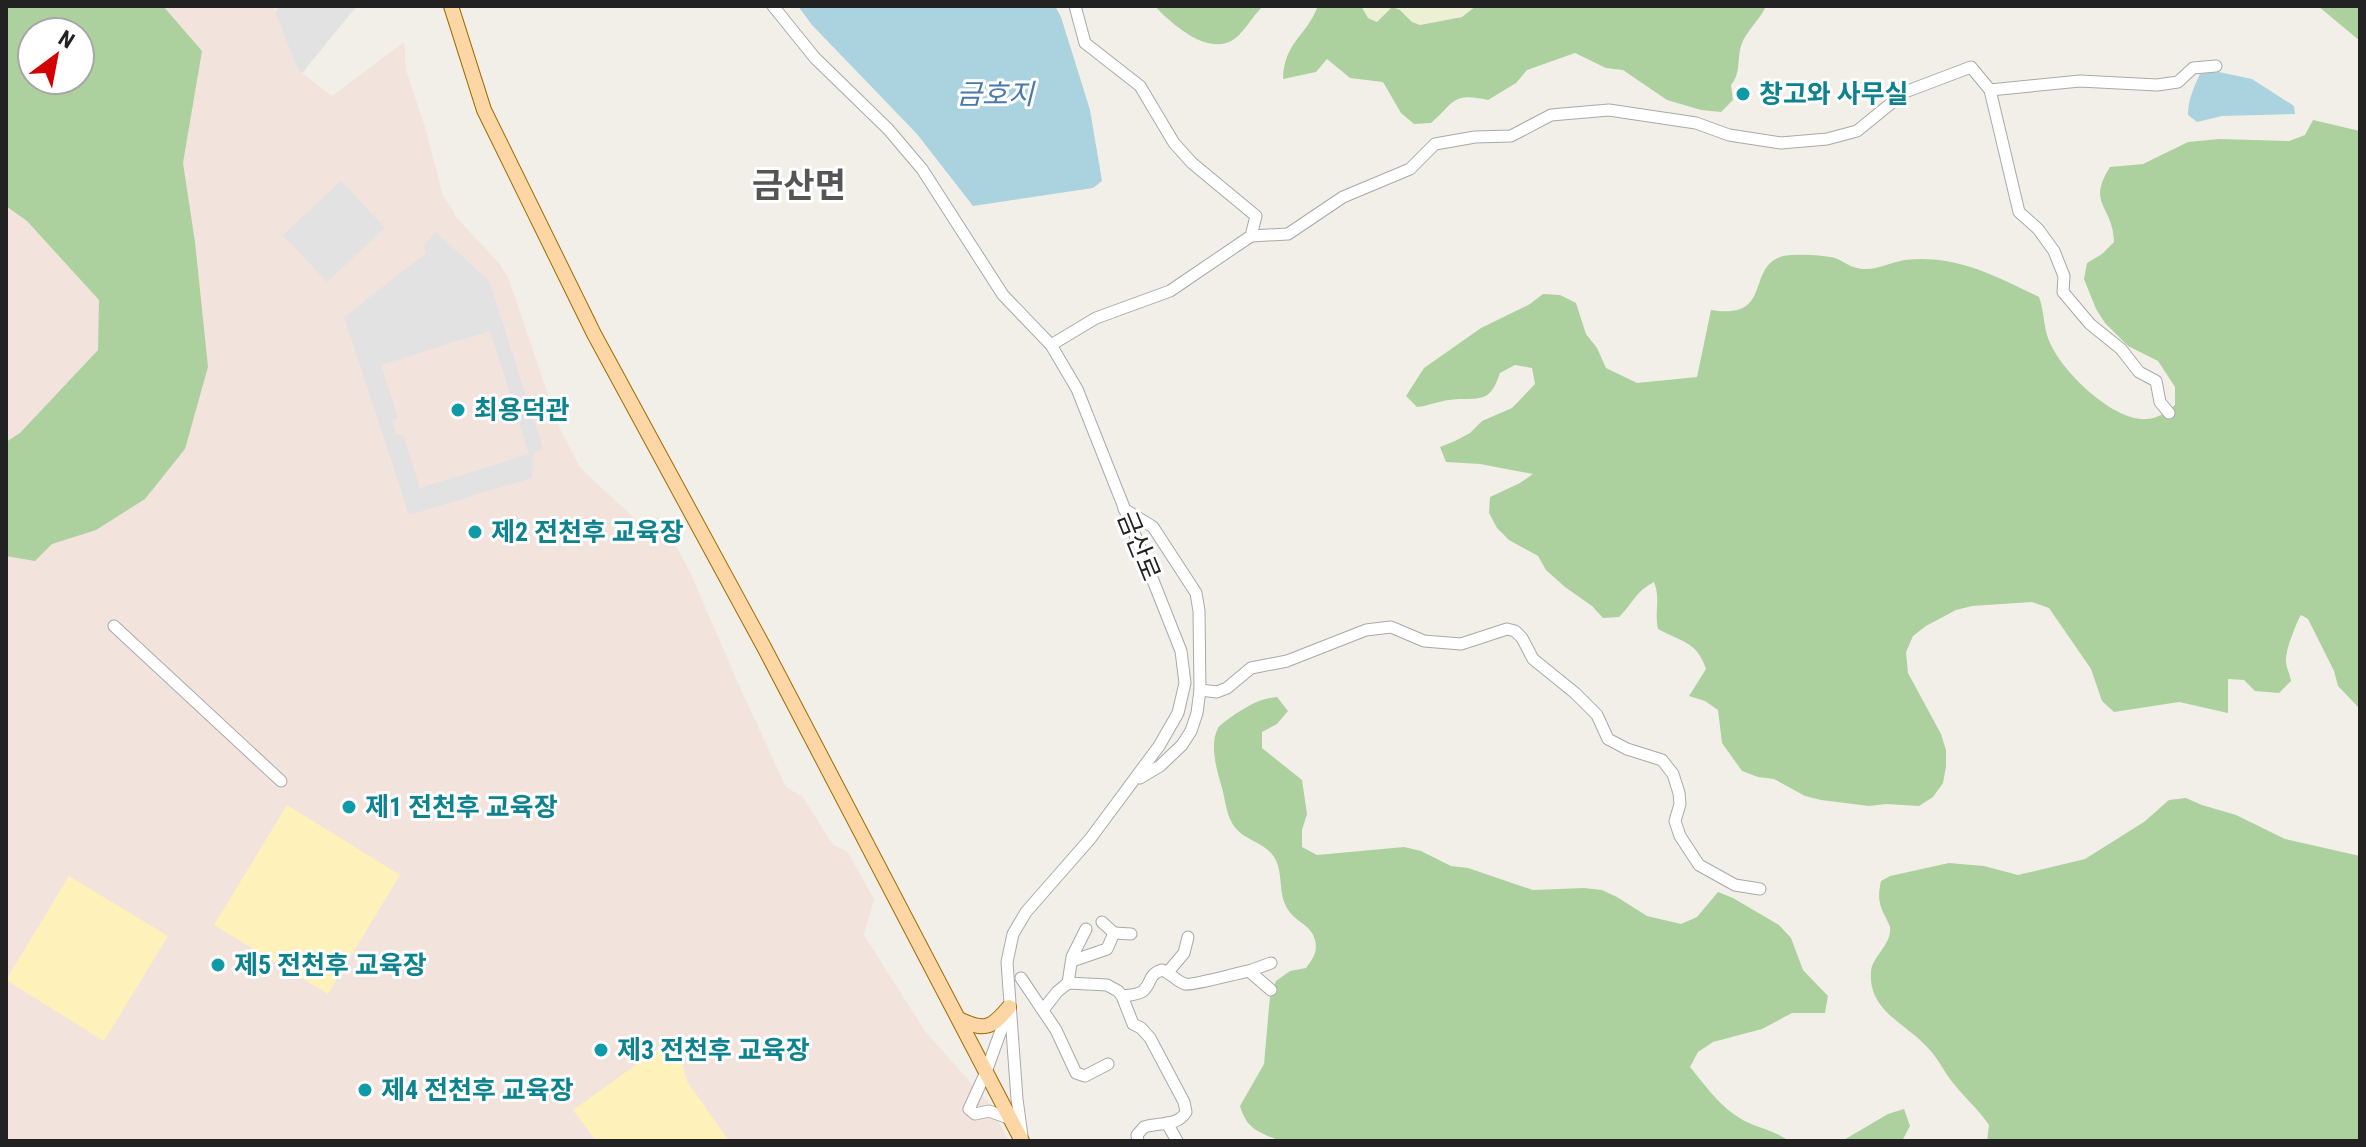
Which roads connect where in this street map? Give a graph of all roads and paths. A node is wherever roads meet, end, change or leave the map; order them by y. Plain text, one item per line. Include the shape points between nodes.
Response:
1 (451, 6) edge
2 (773, 6) edge
3 (1075, 6) edge
4 (2216, 66) dead end
5 (1990, 90) junction
6 (1251, 236) junction
7 (1051, 345) junction
8 (2169, 413) dead end
9 (1124, 509) junction
10 (114, 626) dead end
11 (1200, 690) junction
12 (1136, 779) junction
13 (281, 781) dead end
14 (1760, 889) dead end
15 (1102, 922) dead end
16 (1086, 929) dead end
17 (1114, 933) junction
18 (1131, 934) dead end
19 (1188, 937) dead end
20 (1072, 961) junction
21 (1271, 963) dead end
22 (1249, 971) junction
23 (1168, 972) junction
24 (1021, 978) dead end
25 (1068, 983) junction
26 (1271, 990) dead end
27 (1122, 996) junction
28 (1009, 1007) junction
29 (1043, 1010) junction
30 (958, 1018) junction
31 (1108, 1064) dead end
32 (986, 1072) junction
33 (1011, 1119) junction
34 (1167, 1123) junction
35 (1023, 1141) edge
36 (1138, 1141) edge
37 (1177, 1141) edge

1 - 30 main road via 484,110 594,334
2 - 7 street, 금산로 via 815,58 922,169 1003,295
3 - 6 street via 1085,43 1140,86 1174,143 1256,216
4 - 5 street via 2193,68 2178,82 2157,85 2080,81
5 - 6 street via 1971,67 1905,92 1857,131 1781,143 1609,110 1551,115 1511,136 1435,144 1410,169 1343,197 1288,234
5 - 8 street via 2019,212 2054,251 2064,276 2063,292 2139,372 2156,381 2160,402
6 - 7 street via 1170,291 1096,318
7 - 9 street, 금산로 via 1077,389
9 - 11 street via 1153,527 1196,593
9 - 12 street, 금산로 via 1181,651 1185,683 1178,713
10 - 13 street
11 - 12 street via 1194,722 1182,745
11 - 14 street via 1217,692 1251,668 1287,661 1366,630 1391,627 1424,641 1461,644 1515,631 1533,659 1597,715 1608,739 1662,760 1679,793 1675,821 1680,836 1699,865 1735,885
12 - 28 street, 금산로 via 1020,921 1007,962
15 - 17 street
16 - 20 street
17 - 18 street
17 - 20 street via 1107,949
19 - 23 street via 1184,953
20 - 25 street
21 - 22 street
22 - 23 street via 1193,985
22 - 26 street
23 - 27 street via 1158,971 1144,990
24 - 29 street
25 - 27 street via 1107,985
25 - 29 street
27 - 34 street via 1133,1024 1150,1038 1186,1107 1184,1117
28 - 30 main road via 984,1027
28 - 32 street
28 - 35 street, 금산로
29 - 31 street via 1076,1073 1085,1076
30 - 32 main road
32 - 33 main road
32 - 33 street via 969,1109
33 - 35 main road
34 - 36 street via 1144,1127
34 - 37 street

